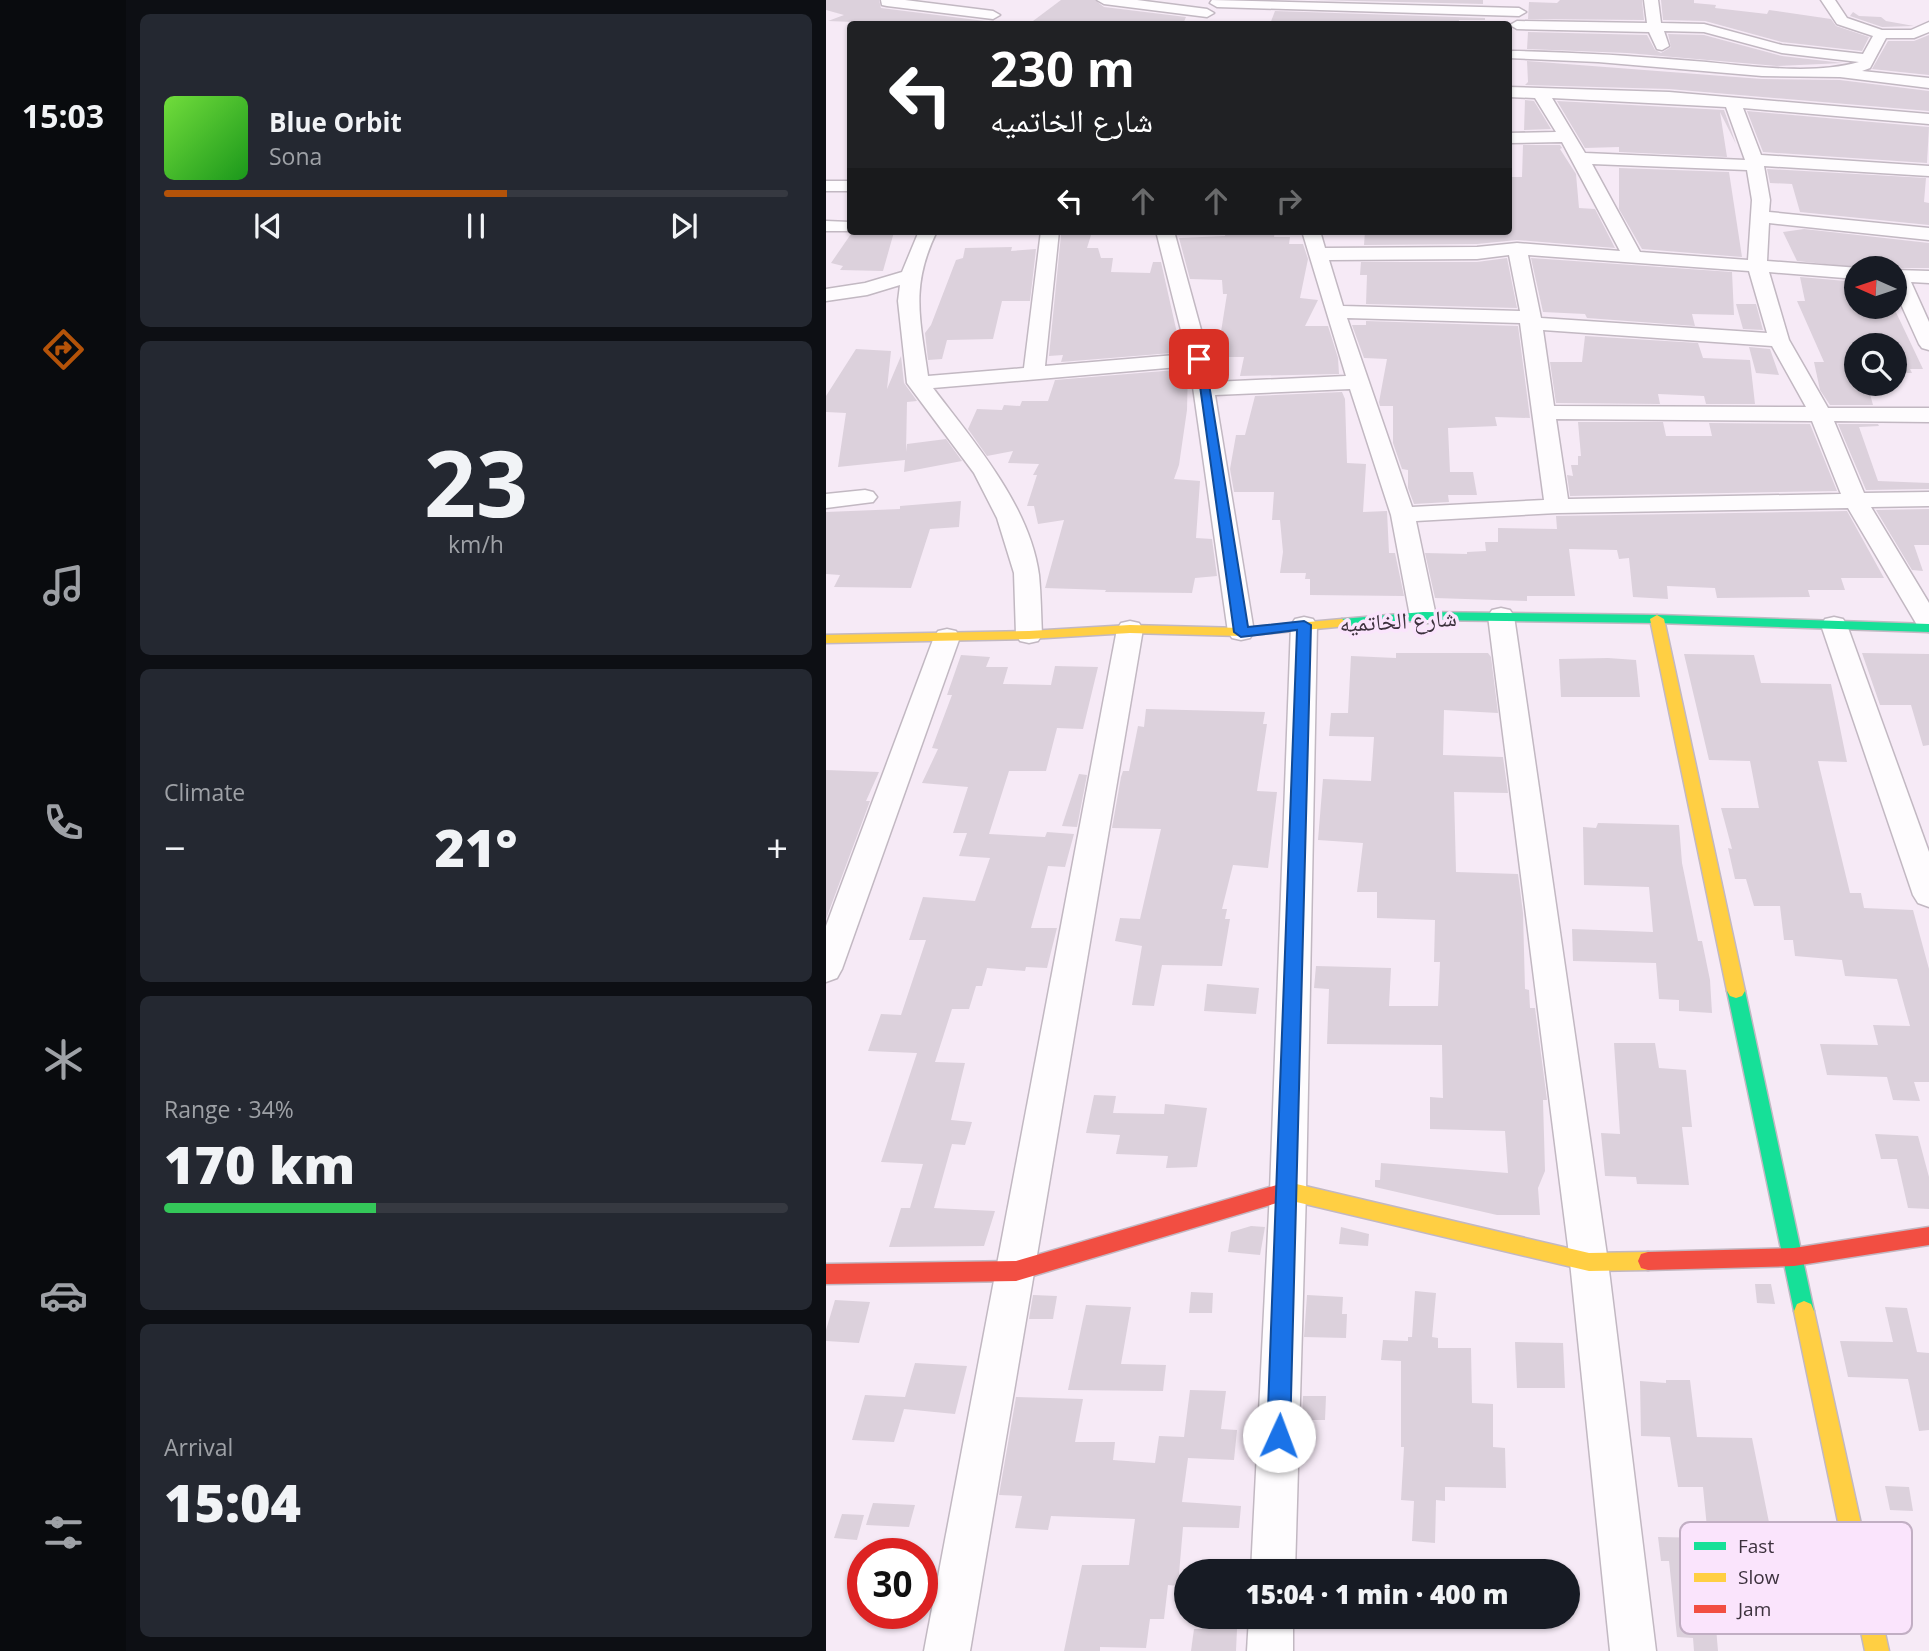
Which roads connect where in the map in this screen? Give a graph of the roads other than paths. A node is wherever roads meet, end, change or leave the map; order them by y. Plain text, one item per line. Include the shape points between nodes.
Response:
1 (1104, 0) edge
2 (1651, 0) edge
3 (1828, 0) edge
4 (1124, 1) edge
5 (887, 2) dead end
6 (1212, 10) edge
7 (1516, 12) edge
8 (992, 16) edge
9 (1929, 26) edge
10 (1655, 29) junction
11 (1881, 34) junction
12 (1870, 59) junction
13 (1513, 70) edge
14 (1838, 73) junction
15 (1815, 74) junction
16 (1669, 81) junction
17 (1929, 83) edge
18 (1540, 92) junction
19 (1733, 103) junction
20 (1783, 106) junction
21 (1929, 119) edge
22 (1568, 137) junction
23 (1512, 138) edge
24 (1580, 158) junction
25 (1754, 162) junction
26 (1929, 172) edge
27 (826, 186) edge
28 (847, 186) edge
29 (1761, 217) junction
30 (826, 226) edge
31 (847, 227) edge
32 (1929, 234) edge
33 (931, 235) edge
34 (1050, 235) edge
35 (1167, 235) edge
36 (1312, 235) edge
37 (1469, 235) edge
38 (1517, 249) junction
39 (1477, 253) junction
40 (1319, 254) junction
41 (1633, 257) junction
42 (1757, 265) junction
43 (1844, 272) edge
44 (910, 276) junction
45 (1908, 276) edge
46 (1929, 277) edge
47 (867, 289) junction
48 (826, 295) edge
49 (1908, 299) edge
50 (826, 303) edge
51 (1335, 312) junction
52 (1531, 320) junction
53 (1779, 340) junction
54 (1929, 344) edge
55 (1199, 359) junction
56 (1034, 372) junction
57 (1358, 382) junction
58 (918, 383) junction
59 (1202, 388) junction
60 (1545, 412) junction
61 (1820, 413) junction
62 (1929, 415) edge
63 (865, 497) dead end
64 (1929, 499) edge
65 (1855, 500) junction
66 (826, 501) edge
67 (1557, 506) junction
68 (1403, 515) junction
69 (1423, 616) junction
70 (1501, 616) junction
71 (1657, 619) junction
72 (1304, 625) junction
73 (1835, 625) junction
74 (1929, 626) edge
75 (1130, 629) junction
76 (1241, 632) junction
77 (1029, 635) junction
78 (947, 637) junction
79 (826, 639) edge
80 (1929, 895) edge
81 (826, 970) edge
82 (1288, 1191) junction
83 (1929, 1236) edge
84 (1794, 1257) junction
85 (1589, 1262) junction
86 (1016, 1271) junction
87 (826, 1274) edge
88 (1850, 1522) edge
89 (1274, 1559) edge
90 (1271, 1629) edge
91 (947, 1651) edge
92 (1270, 1651) edge
93 (1633, 1651) edge

1 - 4 street
2 - 10 street
3 - 11 street via 1842,21
4 - 6 street
5 - 8 street
6 - 7 street
7 - 10 street
7 - 13 street
9 - 11 street via 1914,34
10 - 12 street via 1671,25 1711,28 1782,49
10 - 16 street
11 - 12 street
12 - 14 street via 1857,70
13 - 16 street via 1598,57
13 - 18 street
14 - 15 street
14 - 17 street
15 - 16 street
15 - 20 street
16 - 18 street
16 - 19 street
18 - 22 street
19 - 20 street
19 - 25 street
20 - 21 street
22 - 23 street
22 - 24 street
24 - 25 street
24 - 41 street
25 - 26 street
25 - 29 street
27 - 28 street
29 - 32 street
29 - 42 street
30 - 31 street
33 - 44 street
34 - 56 street
35 - 55 street
36 - 40 street
37 - 39 street
38 - 39 street
38 - 41 street
38 - 52 street
39 - 40 street
40 - 51 street
41 - 42 street
42 - 43 street
42 - 53 street
44 - 47 street
44 - 58 street via 908,301
45 - 46 street
47 - 48 street
47 - 50 street
49 - 54 street
51 - 52 street
51 - 57 street
52 - 53 street
52 - 60 street
53 - 61 street
55 - 56 street
55 - 59 street
56 - 58 street
57 - 59 street
57 - 68 street
58 - 77 street via 985,472 1009,518 1026,573
59 - 76 street
60 - 61 street
60 - 67 street
61 - 62 street
61 - 65 street
63 - 66 street
64 - 65 street
65 - 67 street
65 - 74 street
67 - 68 street
68 - 69 street
69 - 70 street, شارع الخاتميه
69 - 72 street, شارع الخاتميه
70 - 71 street, شارع الخاتميه
70 - 85 street
71 - 73 street, شارع الخاتميه
71 - 84 street
72 - 76 street, شارع الخاتميه
72 - 82 street
73 - 74 street, شارع الخاتميه
73 - 80 street
75 - 76 street, شارع الخاتميه
75 - 77 street, شارع الخاتميه
75 - 86 street
77 - 78 street, شارع الخاتميه
78 - 79 street, شارع الخاتميه
78 - 81 street
82 - 85 street
82 - 86 street
82 - 89 street
83 - 84 street
84 - 85 street
84 - 88 street
85 - 93 street
86 - 87 street
86 - 91 street
90 - 92 street

